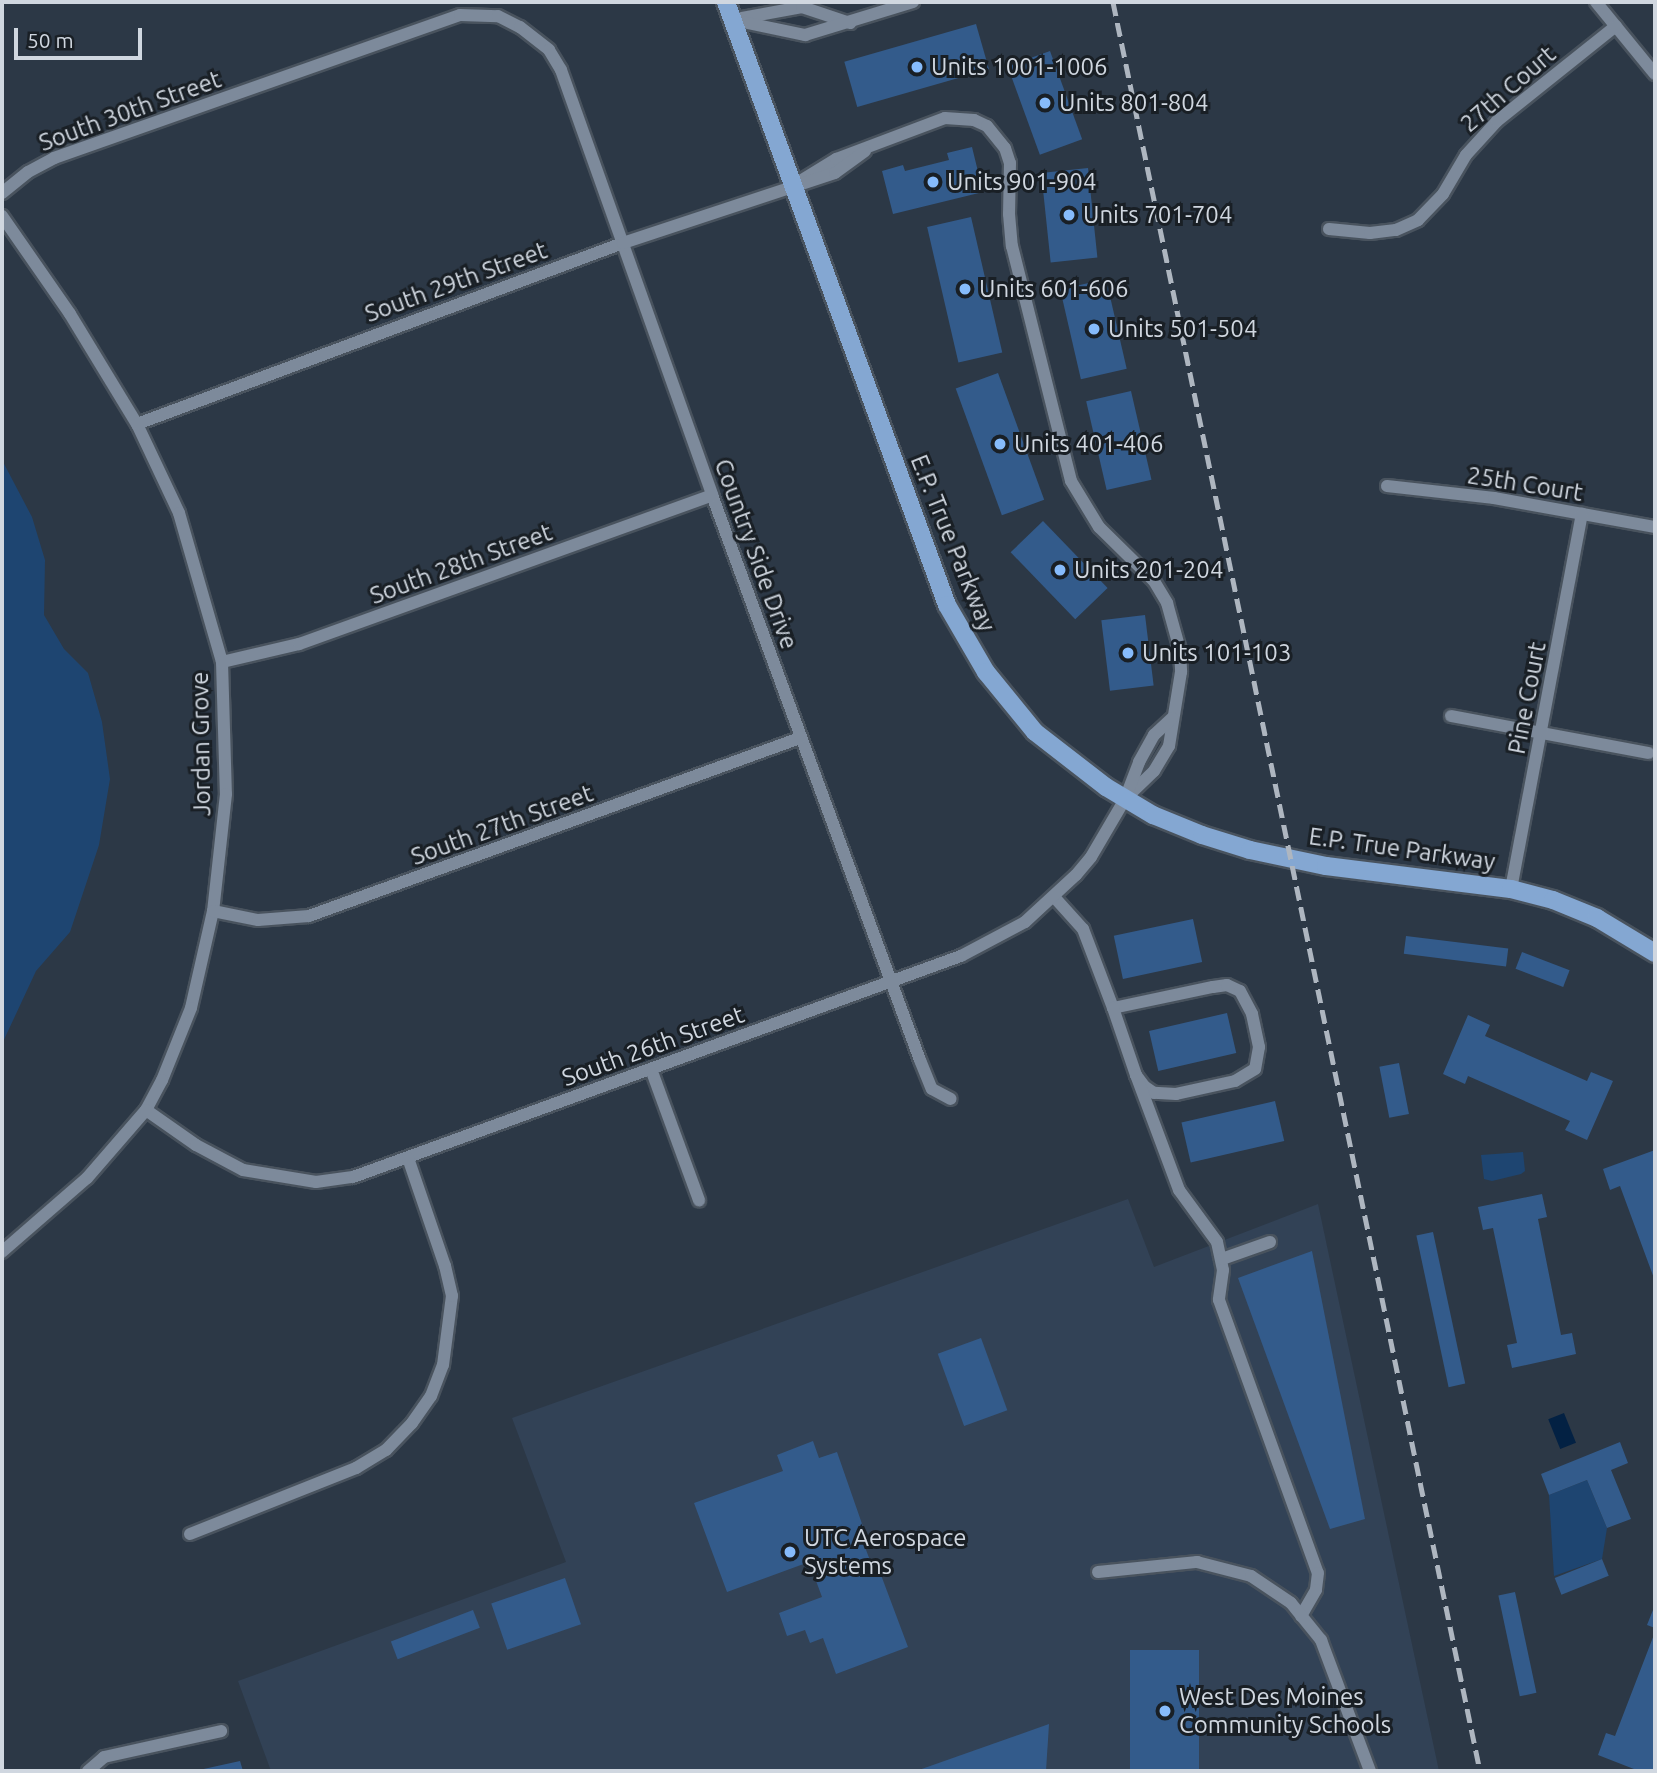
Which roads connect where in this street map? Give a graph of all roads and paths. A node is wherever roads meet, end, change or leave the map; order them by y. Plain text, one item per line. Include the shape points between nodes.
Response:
1 (726, 2) edge
2 (913, 2) edge
3 (1597, 2) edge
4 (733, 20) junction
5 (850, 23) junction
6 (517, 26) joint
7 (1616, 26) junction
8 (1655, 74) edge
9 (792, 186) junction
10 (2, 193) edge
11 (2, 216) edge
12 (1329, 229) dead end
13 (623, 243) junction
14 (137, 424) junction
15 (1387, 486) dead end
16 (712, 495) junction
17 (1582, 514) junction
18 (1655, 527) edge
19 (222, 662) junction
20 (1451, 716) dead end
21 (1171, 718) junction
22 (1542, 733) junction
23 (800, 738) junction
24 (1649, 753) dead end
25 (1125, 799) junction
26 (1511, 889) junction
27 (1055, 898) junction
28 (213, 911) junction
29 (1655, 953) edge
30 (891, 980) junction
31 (1113, 1009) junction
32 (651, 1069) junction
33 (1136, 1075) junction
34 (951, 1099) dead end
35 (146, 1110) junction
36 (408, 1158) junction
37 (699, 1200) dead end
38 (1270, 1242) dead end
39 (2, 1252) edge
40 (1222, 1259) junction
41 (190, 1534) dead end
42 (1098, 1572) dead end
43 (1301, 1616) junction
44 (221, 1731) dead end
45 (88, 1771) edge
46 (1370, 1771) edge

1 - 4 main road, E.P. True Parkway
2 - 5 street
3 - 7 street
4 - 5 street via 805,35
4 - 5 street via 790,7
4 - 9 main road, E.P. True Parkway
6 - 10 street, South 30th Street via 498,16 460,15 54,158
6 - 13 street, Country Side Drive via 549,50 561,70
7 - 8 street
7 - 12 street, 27th Court via 1497,121 1465,155 1443,194 1418,220 1396,230 1370,233
9 - 13 street, South 29th Street
9 - 21 street, South 29th Street via 838,172 870,146 937,120 960,117 987,126 1005,148 1010,163 1012,246 1063,456 1083,505 1154,581 1167,603 1180,650 1178,694
9 - 25 main road, E.P. True Parkway via 958,628 991,680 1035,732
11 - 14 street, Jordan Grove via 70,314
13 - 14 street, South 29th Street
13 - 16 street, Country Side Drive
14 - 19 street, Jordan Grove via 178,513
15 - 17 street, 25th Court
16 - 19 street, South 28th Street via 299,645
16 - 23 street, Country Side Drive
17 - 18 street, 25th Court
17 - 22 street, Pine Court
19 - 28 street, Jordan Grove via 226,794
20 - 22 street
21 - 25 street via 1154,734
21 - 25 street, South 29th Street via 1170,746 1154,771
22 - 24 street
22 - 26 street, Pine Court
23 - 28 street, South 27th Street via 309,916 258,920
23 - 30 street, Country Side Drive
25 - 26 main road, E.P. True Parkway via 1190,831 1251,850 1326,866
25 - 27 street, South 26th Street via 1091,858
26 - 29 main road, E.P. True Parkway via 1597,918
27 - 30 street, South 26th Street via 1025,922 961,956
27 - 31 street via 1083,929
28 - 35 street, Jordan Grove via 191,1009
30 - 32 street, South 26th Street
30 - 34 street, Country Side Drive via 932,1089
31 - 33 street
31 - 33 street via 1227,985 1240,991 1252,1014 1258,1061 1248,1076 1164,1095 1145,1087
32 - 36 street, South 26th Street
32 - 37 street
33 - 40 street via 1180,1190 1210,1230
35 - 36 street, South 26th Street via 243,1170 283,1179 316,1182 353,1177
35 - 39 street, Jordan Grove via 87,1178
36 - 41 street via 452,1296 443,1365 431,1396 386,1450 356,1468
38 - 40 street
40 - 43 street via 1219,1300 1318,1573 1316,1590
42 - 43 street via 1197,1562 1230,1568 1251,1576 1291,1603
43 - 46 street via 1321,1640
44 - 45 street via 104,1758

